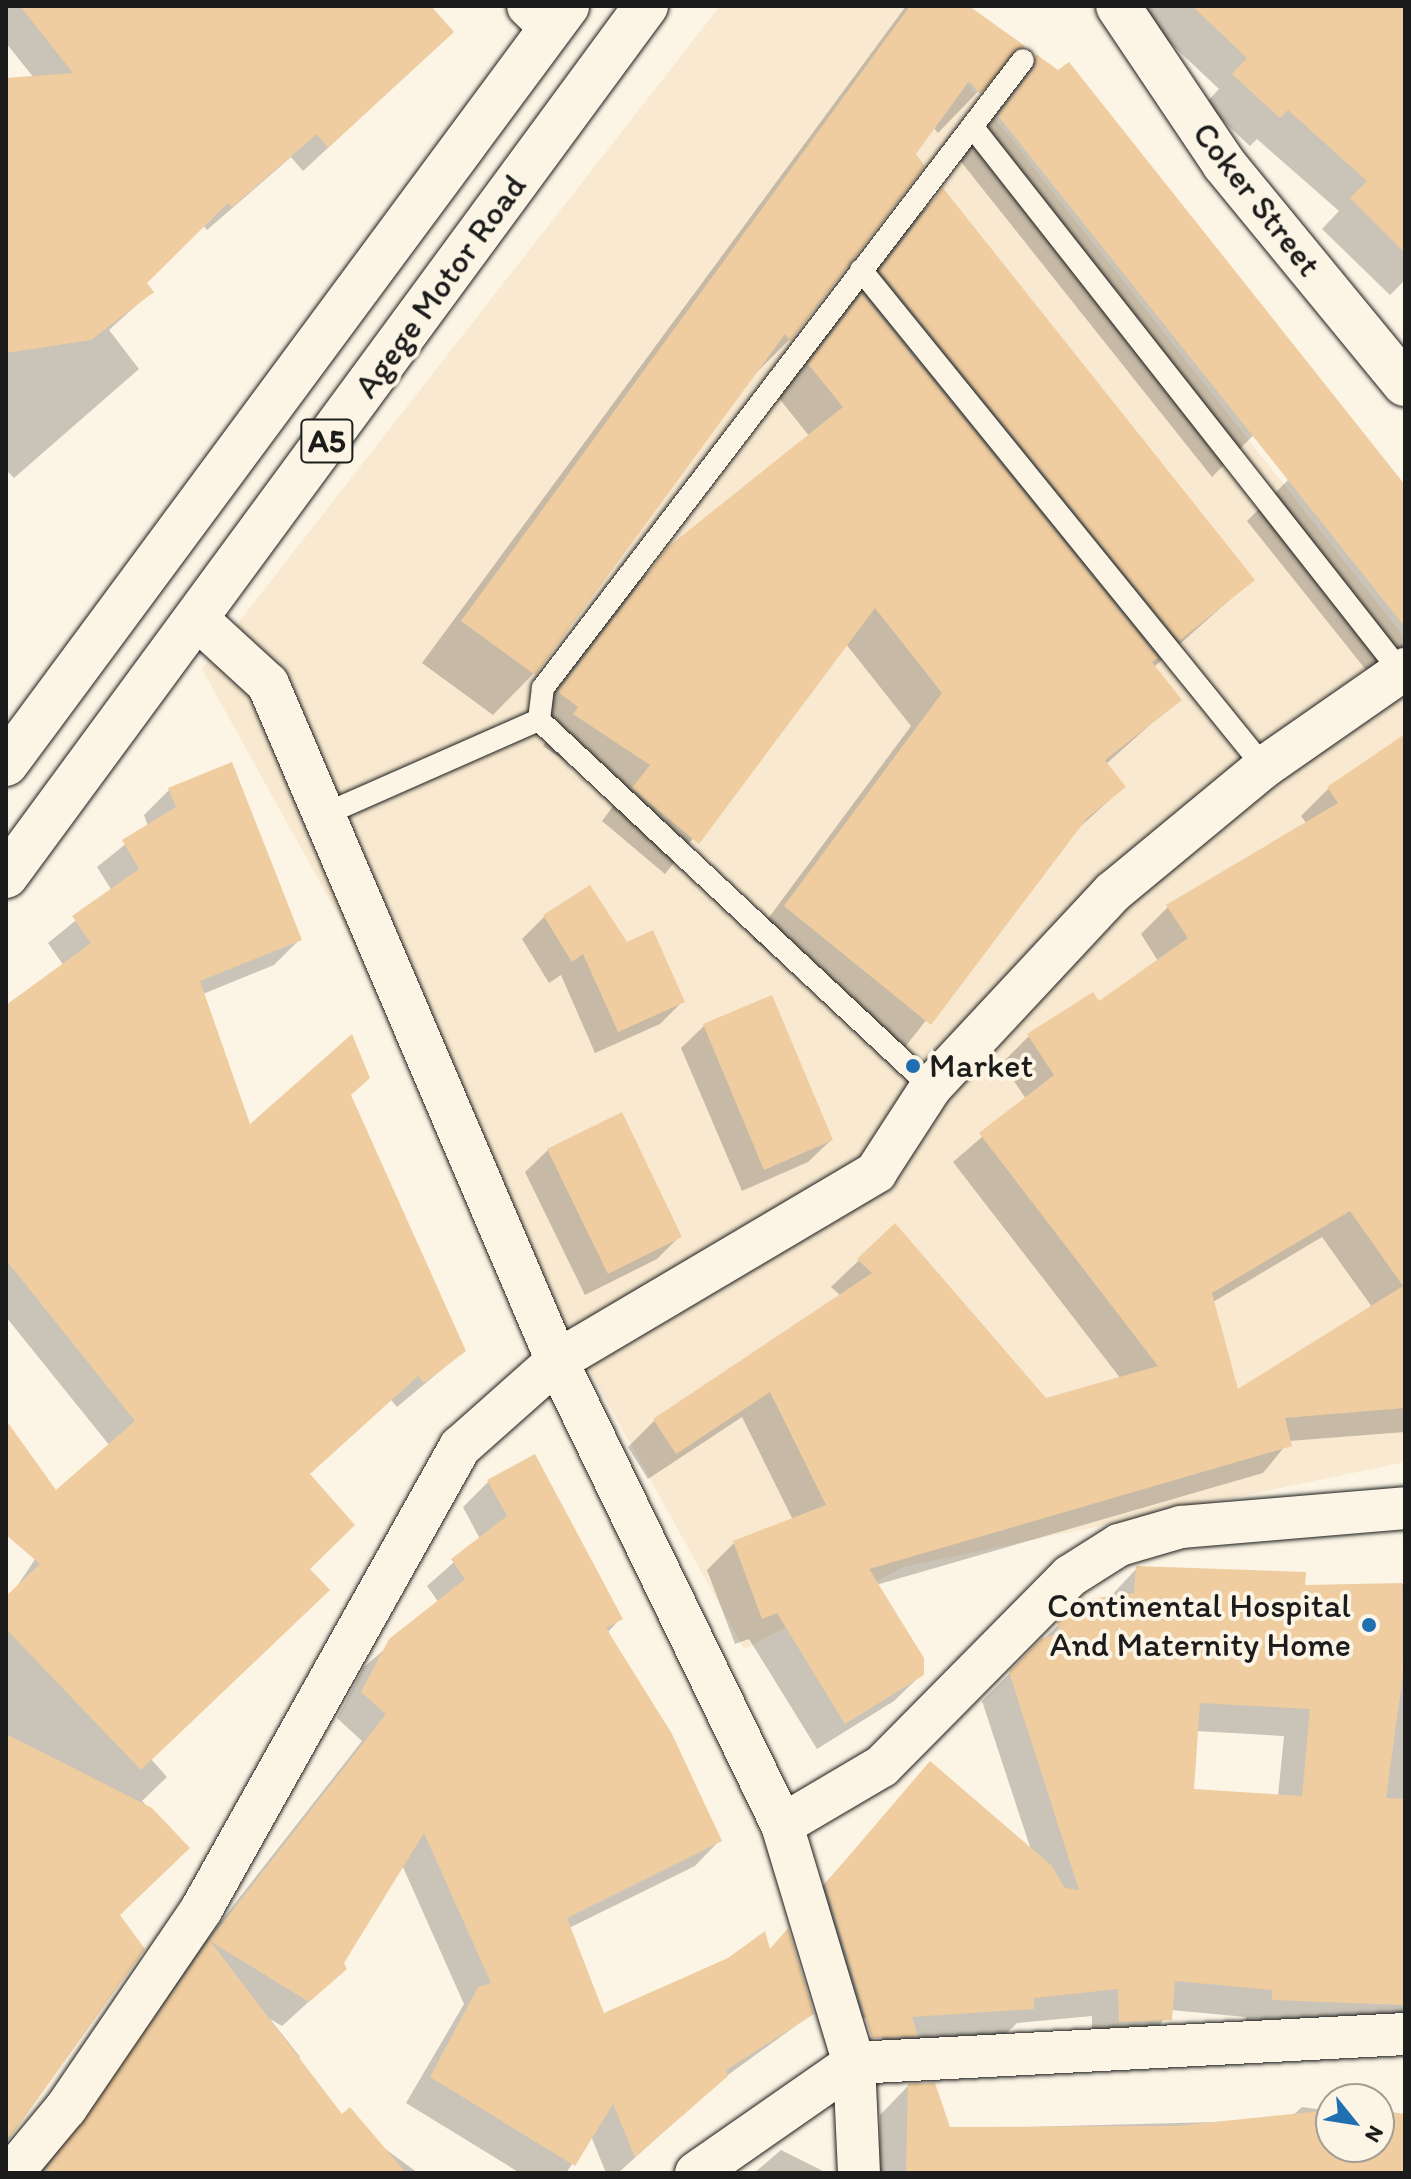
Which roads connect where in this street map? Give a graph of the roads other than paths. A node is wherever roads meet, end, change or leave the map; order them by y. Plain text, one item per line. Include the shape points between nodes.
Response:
1 (646, 6) edge
2 (1118, 6) edge
3 (548, 13) edge
4 (1023, 60) dead end
5 (975, 130) junction
6 (861, 270) junction
7 (1405, 384) edge
8 (197, 619) junction
9 (1403, 670) edge
10 (539, 720) junction
11 (6, 764) edge
12 (1264, 767) junction
13 (321, 816) junction
14 (6, 876) edge
15 (931, 1087) junction
16 (557, 1361) junction
17 (1405, 1508) edge
18 (782, 1825) junction
19 (1405, 2034) edge
20 (854, 2063) junction
21 (12, 2173) edge
22 (696, 2173) edge
23 (859, 2173) edge

1 - 8 main road, Agege Motor Road / A5
2 - 7 main road, Coker Street via 1224,164
3 - 11 main road, Agege Motor Road / A5
4 - 5 lane
5 - 6 lane
5 - 9 lane
6 - 10 lane via 543,688
6 - 12 lane
8 - 13 street via 268,684
8 - 14 main road, Agege Motor Road / A5
9 - 12 street
10 - 13 lane
10 - 15 lane
12 - 15 street via 1113,892
13 - 16 street
15 - 16 street via 876,1172
16 - 18 street
16 - 21 street via 460,1447 201,1910 66,2108
17 - 18 street via 1181,1527 1119,1545 1070,1576 882,1766
18 - 20 street
19 - 20 street
20 - 22 street
20 - 23 street

